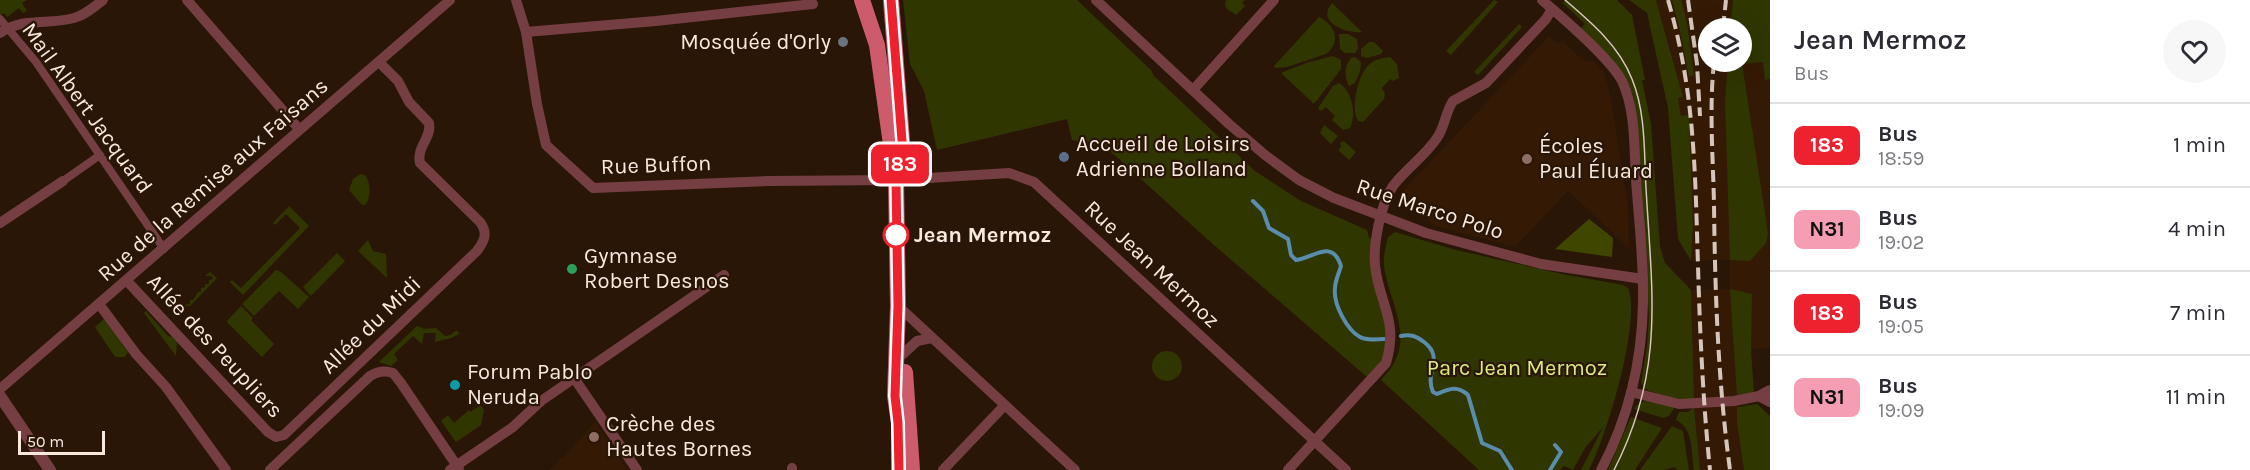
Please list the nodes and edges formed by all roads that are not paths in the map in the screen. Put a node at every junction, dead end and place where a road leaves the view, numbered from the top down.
1 (103, 0) edge
2 (188, 0) edge
3 (450, 0) edge
4 (516, 0) edge
5 (862, 0) edge
6 (891, 0) edge
7 (1096, 0) edge
8 (1274, 0) edge
9 (1542, 0) edge
10 (813, 4) dead end
11 (1552, 9) junction
12 (2, 27) edge
13 (526, 32) junction
14 (379, 62) junction
15 (1192, 90) junction
16 (299, 129) junction
17 (100, 155) junction
18 (896, 180) junction
19 (63, 181) joint
20 (1380, 217) junction
21 (0, 223) edge
22 (164, 249) junction
23 (724, 275) dead end
24 (1643, 279) junction
25 (127, 281) junction
26 (99, 304) junction
27 (898, 306) junction
28 (932, 338) junction
29 (903, 354) junction
30 (574, 378) junction
31 (0, 389) edge
32 (1770, 390) edge
33 (1631, 392) junction
34 (0, 396) edge
35 (1759, 396) junction
36 (1770, 402) edge
37 (1004, 406) junction
38 (276, 437) joint
39 (1315, 442) junction
40 (455, 469) edge
41 (50, 470) edge
42 (226, 470) edge
43 (270, 470) edge
44 (637, 470) edge
45 (898, 470) edge
46 (912, 470) edge
47 (944, 470) edge
48 (1075, 470) edge
49 (1288, 470) edge
50 (1346, 470) edge
51 (1601, 470) edge

1 - 12 street
2 - 16 street
3 - 14 street, Rue de la Remise aux Faisans
4 - 13 street, Rue Buffon
5 - 18 main road
6 - 18 main road
7 - 15 street, Rue Marco Polo
8 - 15 street
9 - 11 street
10 - 13 street
11 - 20 street
11 - 24 street
12 - 17 street, Mail Albert Jacquard
13 - 18 street, Rue Buffon
14 - 16 street, Rue de la Remise aux Faisans
14 - 38 street, Allée du Midi
15 - 20 street, Rue Marco Polo
16 - 22 street, Rue de la Remise aux Faisans
17 - 19 street
17 - 22 street, Mail Albert Jacquard
18 - 27 main road
18 - 39 street, Rue Jean Mermoz
19 - 21 street
20 - 24 street, Rue Marco Polo
20 - 39 street
22 - 25 street, Rue de la Remise aux Faisans
23 - 30 street
24 - 33 street
25 - 26 street, Rue de la Remise aux Faisans
25 - 38 street, Allée des Peupliers
26 - 31 street, Rue de la Remise aux Faisans
26 - 42 street
27 - 28 street
27 - 29 main road
27 - 45 main road
28 - 29 street
28 - 37 street
29 - 46 main road
30 - 40 street
30 - 44 street
32 - 35 street
33 - 35 street
33 - 51 street
34 - 41 street
35 - 36 street
37 - 47 street
37 - 48 street
39 - 49 street
39 - 50 street, Rue Jean Mermoz
40 - 43 street

